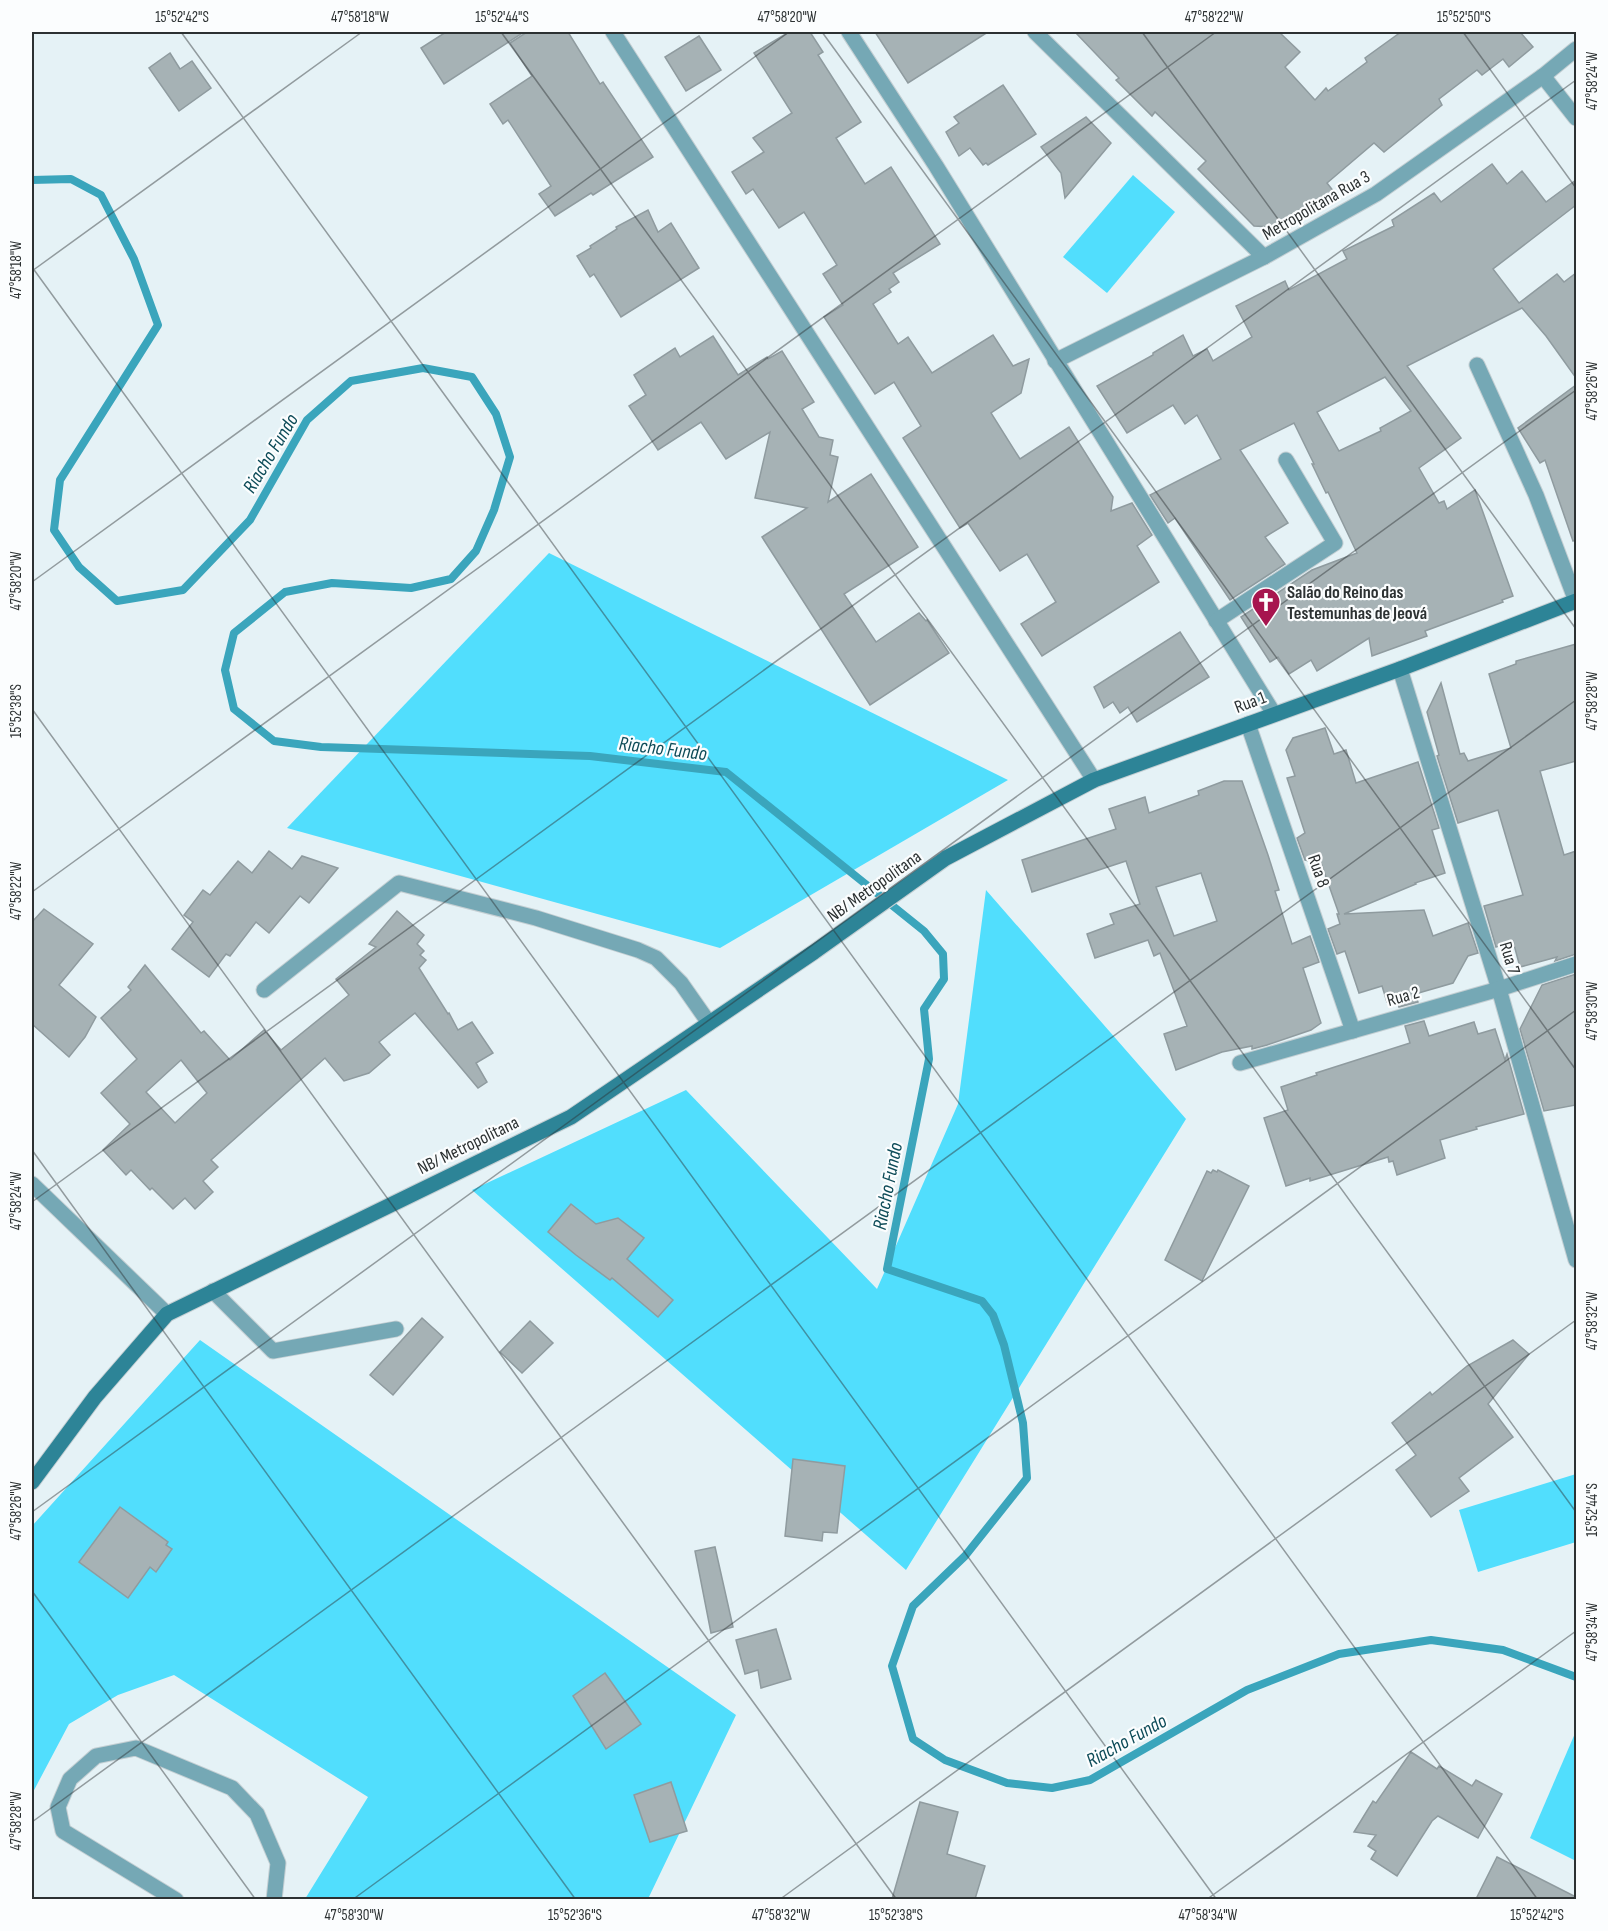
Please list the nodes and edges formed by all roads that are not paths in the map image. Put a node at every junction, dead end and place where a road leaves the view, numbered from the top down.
1 (613, 32) edge
2 (849, 32) edge
3 (1035, 32) edge
4 (1576, 49) edge
5 (1543, 76) junction
6 (1576, 117) edge
7 (1264, 257) junction
8 (1055, 362) junction
9 (1477, 365) dead end
10 (1286, 460) dead end
11 (1576, 602) edge
12 (1216, 621) junction
13 (1400, 669) junction
14 (1274, 714) junction
15 (1248, 724) junction
16 (1094, 780) junction
17 (946, 858) joint
18 (1576, 964) edge
19 (1499, 988) junction
20 (264, 990) dead end
21 (709, 1023) junction
22 (1353, 1031) junction
23 (1240, 1063) dead end
24 (32, 1184) edge
25 (1576, 1260) edge
26 (213, 1291) junction
27 (168, 1314) junction
28 (396, 1329) dead end
29 (32, 1482) edge
30 (176, 1899) edge
31 (274, 1899) edge

1 - 16 street
2 - 8 street
3 - 7 street
4 - 5 street, Metropolitana Rua 3
5 - 6 street
5 - 7 street, Metropolitana Rua 3
7 - 8 street, Metropolitana Rua 3
8 - 12 street
9 - 11 street
10 - 12 street
11 - 13 street, Rua 1
12 - 14 street
13 - 14 street, Rua 1
13 - 19 street, Rua 7
14 - 15 street, Rua 1
15 - 16 street, Rua 1
15 - 22 street, Rua 8
16 - 17 street, Rua 1
17 - 21 street, NB/ Metropolitana
18 - 19 street, Rua 2
19 - 22 street, Rua 2
19 - 25 street, Rua 7
20 - 21 street
21 - 26 street, NB/ Metropolitana
22 - 23 street, Rua 2
24 - 27 street
26 - 27 street, NB/ Metropolitana
26 - 28 street
27 - 29 street, NB/ Metropolitana
30 - 31 street

